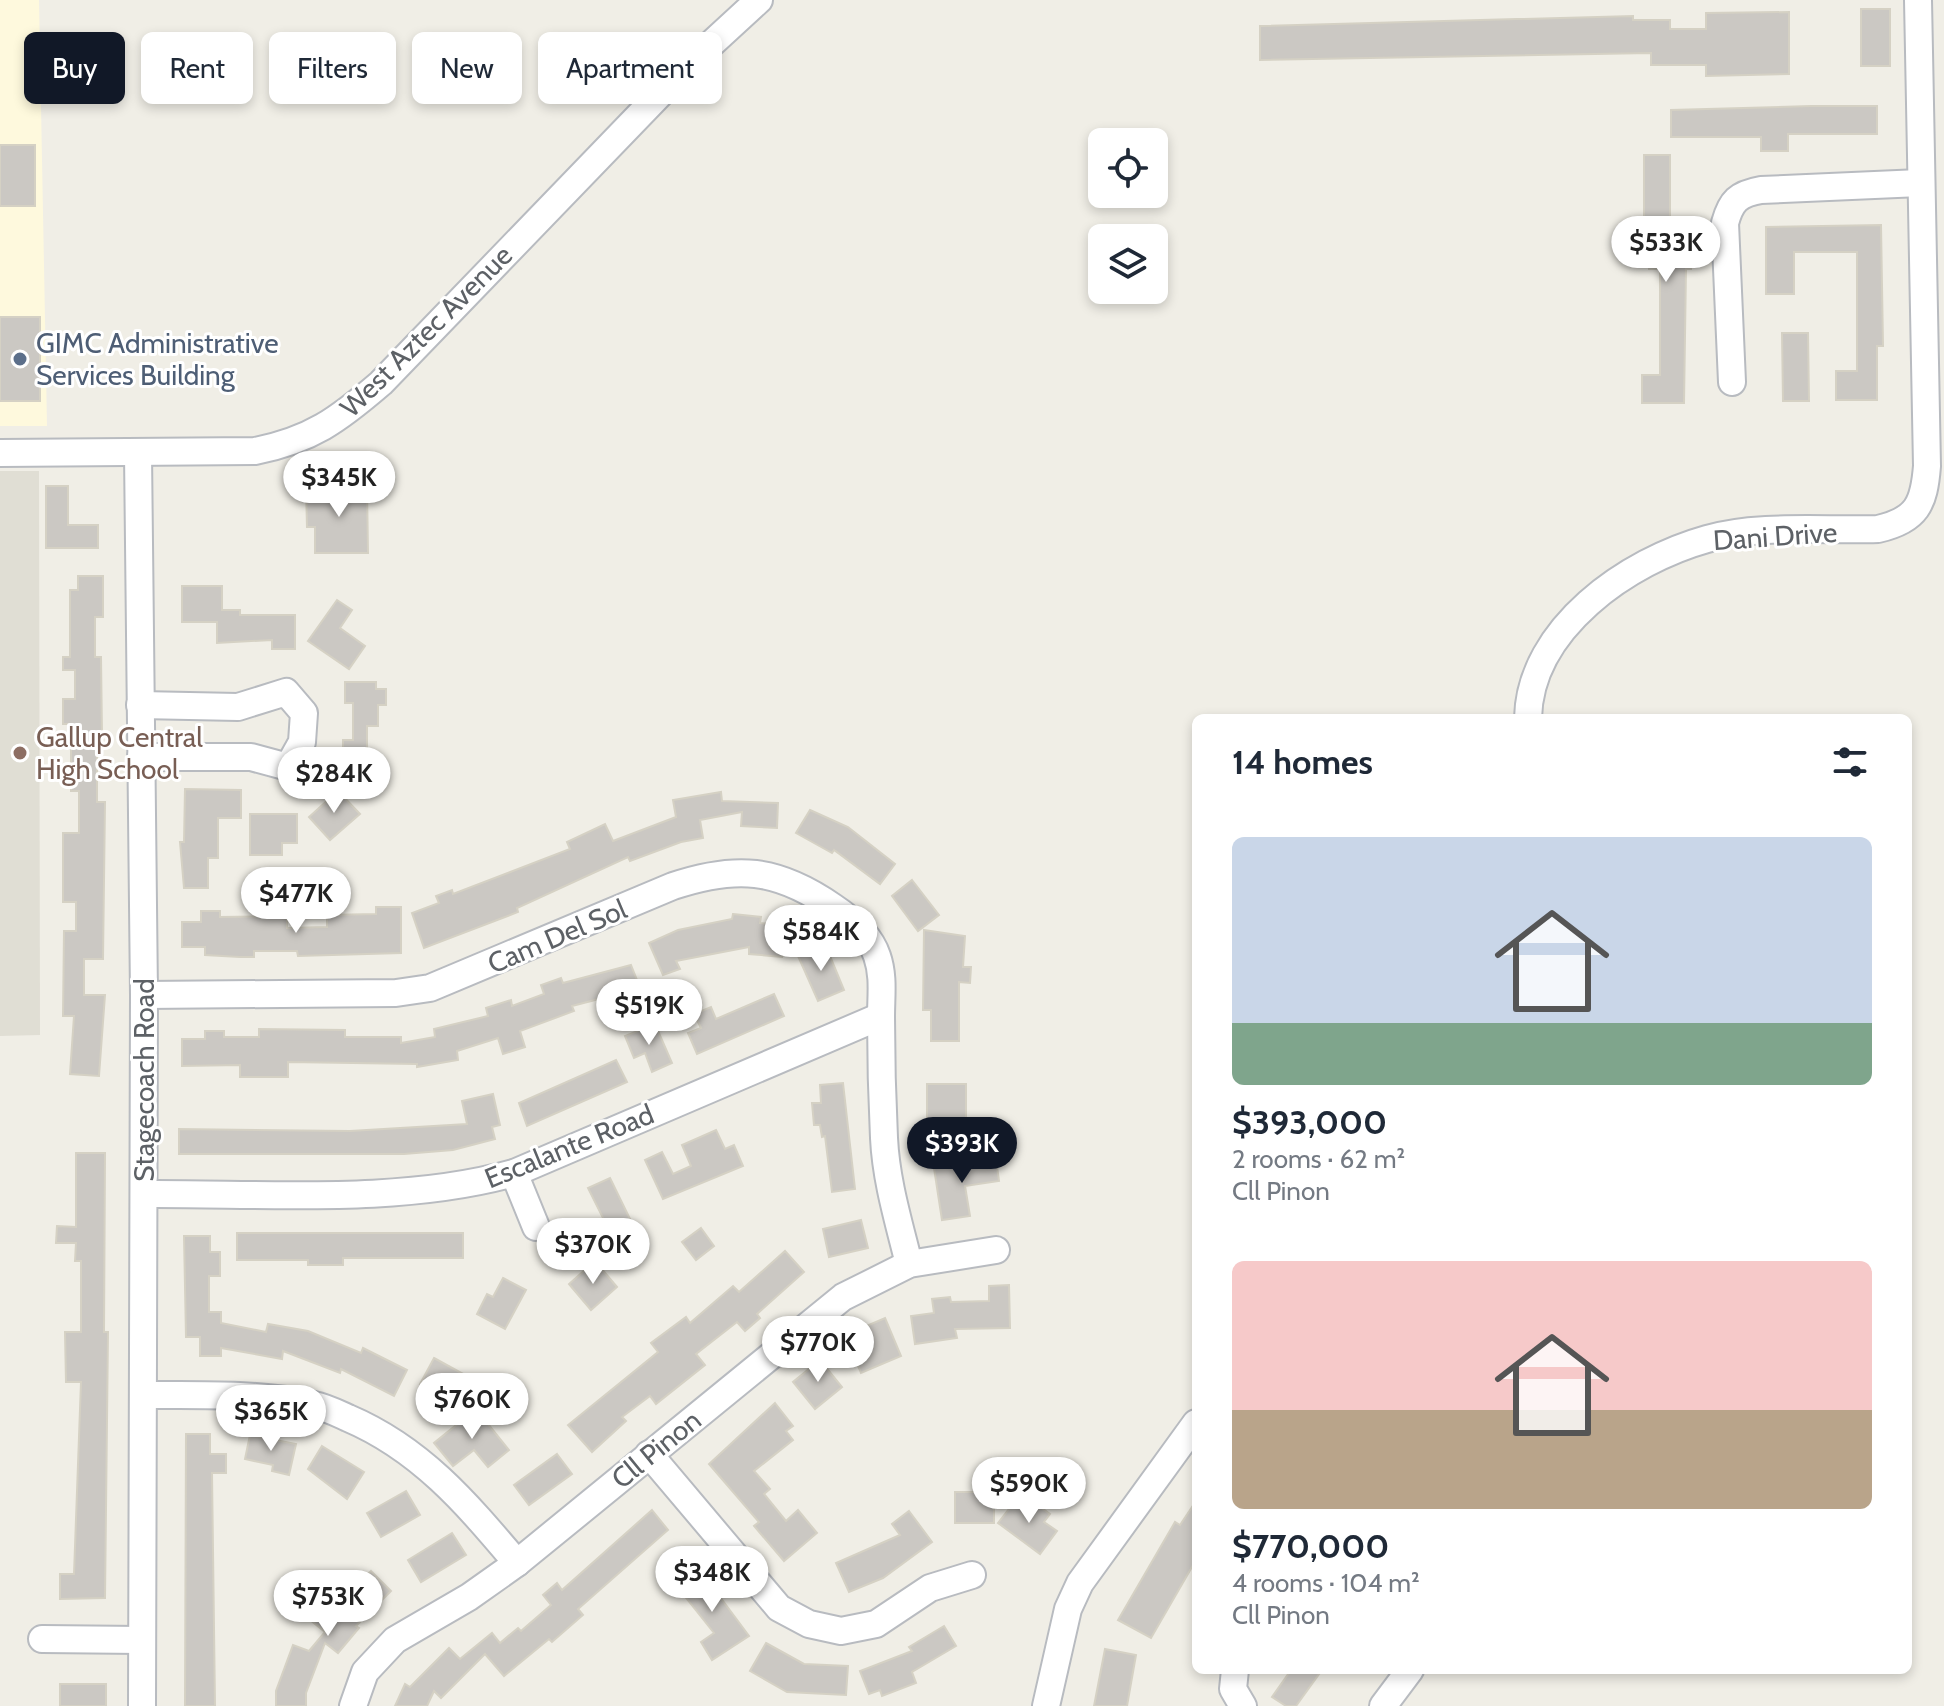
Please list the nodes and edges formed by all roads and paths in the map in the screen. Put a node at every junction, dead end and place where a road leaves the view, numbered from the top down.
1 (759, 0) edge
2 (1918, 0) edge
3 (1920, 183) junction
4 (1732, 382) dead end
5 (0, 453) edge
6 (138, 453) junction
7 (140, 705) junction
8 (1529, 714) edge
9 (141, 757) junction
10 (144, 995) junction
11 (881, 1016) junction
12 (514, 1173) junction
13 (144, 1194) junction
14 (536, 1227) dead end
15 (996, 1250) dead end
16 (909, 1264) junction
17 (143, 1395) junction
18 (1192, 1429) edge
19 (649, 1454) junction
20 (517, 1563) junction
21 (972, 1575) dead end
22 (42, 1639) dead end
23 (141, 1640) junction
24 (1235, 1674) edge
25 (1407, 1674) edge
26 (142, 1706) edge
27 (353, 1706) edge
28 (1046, 1706) edge
29 (1243, 1706) edge
30 (1383, 1706) edge

1 - 6 street, West Aztec Avenue
2 - 3 street, Dani Drive
3 - 4 street
3 - 8 street, Dani Drive
5 - 6 street, West Aztec Avenue
6 - 7 street, Stagecoach Road
7 - 9 street, Stagecoach Road
7 - 9 street
9 - 10 street, Stagecoach Road
10 - 11 street, Cam Del Sol
10 - 13 street, Stagecoach Road
11 - 12 street, Escalante Road
11 - 16 street, Cam Del Sol
12 - 13 street, Escalante Road
12 - 14 street
13 - 17 street, Stagecoach Road
15 - 16 street, Cll Pinon
16 - 19 street, Cll Pinon
17 - 20 street
17 - 23 street, Stagecoach Road
18 - 28 street
19 - 20 street, Cll Pinon
19 - 21 street
20 - 27 street, Cll Pinon
22 - 23 street
23 - 26 street, Stagecoach Road
24 - 29 street
25 - 30 street

